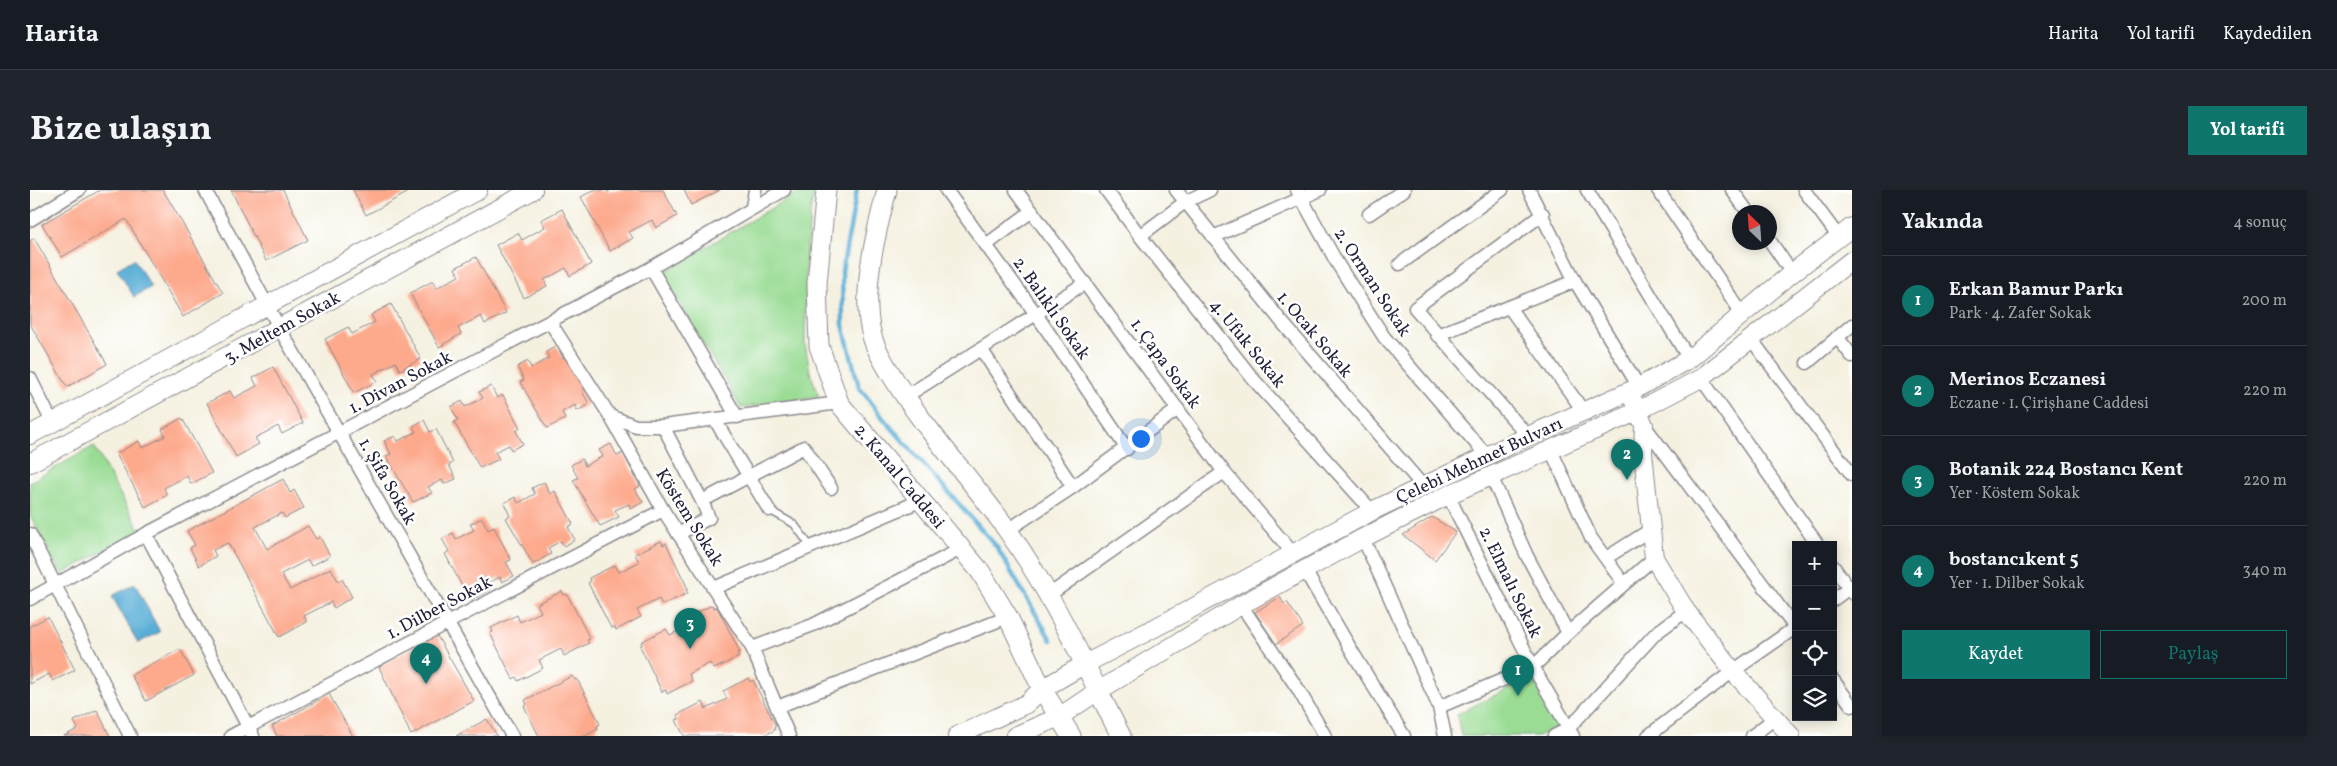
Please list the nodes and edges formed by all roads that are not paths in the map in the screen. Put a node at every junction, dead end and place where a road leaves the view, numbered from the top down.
1 (79, 190) edge
2 (205, 190) edge
3 (478, 190) edge
4 (533, 190) edge
5 (755, 190) edge
6 (784, 190) edge
7 (826, 190) edge
8 (887, 190) edge
9 (946, 190) edge
10 (1016, 190) edge
11 (1106, 190) edge
12 (1176, 190) edge
13 (1210, 190) edge
14 (1320, 190) edge
15 (1404, 190) edge
16 (1502, 190) edge
17 (1529, 190) edge
18 (1587, 190) edge
19 (1658, 190) edge
20 (1732, 190) edge
21 (1804, 190) edge
22 (1300, 194) edge
23 (1184, 202) junction
24 (1743, 205) edge
25 (752, 207) junction
26 (1032, 211) junction
27 (1369, 214) dead end
28 (1543, 214) junction
29 (30, 220) edge
30 (1845, 231) edge
31 (1140, 236) junction
32 (1213, 237) junction
33 (986, 245) junction
34 (1776, 250) edge
35 (1852, 260) edge
36 (1400, 264) dead end
37 (651, 268) junction
38 (1792, 273) junction
39 (1575, 281) junction
40 (1085, 283) junction
41 (267, 304) junction
42 (1509, 307) junction
43 (1036, 314) junction
44 (1742, 315) junction
45 (550, 322) junction
46 (1852, 324) edge
47 (280, 329) junction
48 (1437, 334) junction
49 (1837, 337) junction
50 (1752, 340) junction
51 (981, 349) junction
52 (1852, 356) edge
53 (1689, 359) junction
54 (1807, 363) dead end
55 (30, 378) edge
56 (1701, 378) junction
57 (1634, 389) junction
58 (905, 397) junction
59 (839, 403) junction
60 (1178, 409) junction
61 (1584, 412) junction
62 (610, 416) junction
63 (737, 417) junction
64 (1641, 418) junction
65 (715, 420) junction
66 (52, 422) junction
67 (663, 426) junction
68 (340, 433) junction
69 (30, 435) edge
70 (1528, 436) junction
71 (1127, 449) junction
72 (1551, 450) junction
73 (1487, 456) junction
74 (30, 463) edge
75 (1224, 472) junction
76 (1852, 475) edge
77 (748, 476) junction
78 (1491, 476) junction
79 (1422, 485) junction
80 (1074, 487) junction
81 (831, 488) dead end
82 (1448, 496) junction
83 (922, 500) junction
84 (702, 501) junction
85 (663, 510) junction
86 (769, 510) joint
87 (1372, 511) junction
88 (1008, 530) junction
89 (1650, 530) junction
90 (30, 534) edge
91 (146, 534) junction
92 (678, 534) junction
93 (1363, 538) junction
94 (1815, 541) edge
95 (811, 547) junction
96 (961, 549) junction
97 (1292, 552) junction
98 (1606, 558) junction
99 (1654, 558) junction
100 (1304, 569) junction
101 (1837, 571) edge
102 (1624, 584) junction
103 (56, 585) junction
104 (714, 588) junction
105 (1851, 589) edge
106 (1049, 595) junction
107 (1837, 598) edge
108 (30, 600) edge
109 (1241, 605) junction
110 (1686, 611) junction
111 (1008, 617) junction
112 (448, 621) junction
113 (1792, 624) edge
114 (1792, 630) edge
115 (1568, 633) junction
116 (752, 648) junction
117 (1085, 664) junction
118 (1534, 667) junction
119 (1733, 671) junction
120 (1837, 685) edge
121 (1042, 689) junction
122 (1098, 691) junction
123 (1852, 706) edge
124 (777, 707) junction
125 (1439, 707) junction
126 (1059, 718) junction
127 (1775, 718) junction
128 (251, 731) edge
129 (1570, 733) edge
130 (130, 736) edge
131 (231, 736) edge
132 (512, 736) edge
133 (789, 736) edge
134 (957, 736) edge
135 (1016, 736) edge
136 (1070, 736) edge
137 (1121, 736) edge
138 (1325, 736) edge
139 (1404, 736) edge
140 (1445, 736) edge
141 (1554, 736) edge
142 (1648, 736) edge
143 (1752, 736) edge
144 (1791, 736) edge

1 - 29 street
2 - 41 street, 1. Şifa Sokak
3 - 41 main road, 3. Meltem Sokak
4 - 47 main road, 3. Meltem Sokak
5 - 25 street
6 - 25 street, 1. Divan Sokak
7 - 59 main road, 2. Kanal Caddesi
8 - 58 main road
9 - 33 street, 2. Balıklı Sokak
10 - 26 street, 1. Çapa Sokak
11 - 31 street, 4. Ufuk Sokak
12 - 23 street, 1. Ocak Sokak
13 - 23 street
14 - 22 street
15 - 27 street
16 - 36 street
17 - 28 street
18 - 53 street
19 - 44 street
20 - 24 street
21 - 30 street
22 - 32 street
22 - 73 street, 2. Orman Sokak
23 - 31 street
23 - 32 street, 1. Ocak Sokak
25 - 37 street, 1. Divan Sokak
26 - 33 street
26 - 40 street, 1. Çapa Sokak
28 - 39 street
28 - 48 street
30 - 38 main road, Çelebi Mehmet Bulvarı
31 - 87 street, 4. Ufuk Sokak
32 - 79 street, 1. Ocak Sokak
33 - 43 street, 2. Balıklı Sokak
34 - 38 street
35 - 50 main road, Çelebi Mehmet Bulvarı
37 - 45 street, 1. Divan Sokak
37 - 63 street
38 - 44 main road, Çelebi Mehmet Bulvarı
39 - 42 street
39 - 57 street
40 - 43 street
40 - 60 street, 1. Çapa Sokak
41 - 47 street, 1. Şifa Sokak
41 - 66 main road, 3. Meltem Sokak
42 - 48 street
42 - 61 street
43 - 51 street
43 - 71 street, 2. Balıklı Sokak
44 - 53 main road, Çelebi Mehmet Bulvarı
45 - 62 street, Köstem Sokak
45 - 68 street, 1. Divan Sokak
46 - 49 street
47 - 68 street, 1. Şifa Sokak
47 - 74 main road, 3. Meltem Sokak
48 - 70 street
49 - 52 street
49 - 54 street
50 - 56 main road, Çelebi Mehmet Bulvarı
50 - 76 street
51 - 58 street
51 - 80 street
53 - 57 main road, Çelebi Mehmet Bulvarı
55 - 66 street
56 - 64 main road, Çelebi Mehmet Bulvarı
56 - 94 street
57 - 61 main road, Çelebi Mehmet Bulvarı
57 - 64 main road
58 - 88 main road
59 - 63 street
59 - 83 main road, 2. Kanal Caddesi
60 - 71 street
60 - 75 street, 1. Çapa Sokak
61 - 70 main road, Çelebi Mehmet Bulvarı
62 - 67 street
62 - 85 street, Köstem Sokak
63 - 65 street
64 - 72 main road, Çelebi Mehmet Bulvarı
64 - 89 main road
64 - 113 street
65 - 67 street
65 - 77 street
66 - 69 main road, 3. Meltem Sokak
67 - 84 street
68 - 91 street, 1. Divan Sokak
68 - 112 street, 1. Şifa Sokak
70 - 73 main road, Çelebi Mehmet Bulvarı
71 - 80 street
72 - 78 main road, Çelebi Mehmet Bulvarı
72 - 98 street
73 - 79 main road, Çelebi Mehmet Bulvarı
75 - 97 street, 1. Çapa Sokak
75 - 106 street
77 - 81 street
77 - 84 street
77 - 86 street
78 - 82 main road, Çelebi Mehmet Bulvarı
78 - 115 street
79 - 87 main road, Çelebi Mehmet Bulvarı
80 - 88 street
82 - 93 main road, Çelebi Mehmet Bulvarı
82 - 118 street, 2. Elmalı Sokak
83 - 95 street
83 - 96 main road, 2. Kanal Caddesi
84 - 92 street
85 - 92 street, Köstem Sokak
85 - 112 street, 1. Dilber Sokak
86 - 95 lane
87 - 97 main road, Çelebi Mehmet Bulvarı
88 - 106 main road
89 - 98 street
89 - 99 main road
90 - 103 street
91 - 103 street, 1. Divan Sokak
91 - 128 street
92 - 104 street, Köstem Sokak
93 - 100 main road, Çelebi Mehmet Bulvarı
93 - 125 street
95 - 104 street
96 - 111 main road, 2. Kanal Caddesi
96 - 116 street
97 - 117 main road, Çelebi Mehmet Bulvarı
98 - 102 street
99 - 102 street
99 - 110 main road
100 - 109 main road, Çelebi Mehmet Bulvarı
100 - 139 street
101 - 105 street
102 - 115 street
103 - 108 street, 1. Divan Sokak
103 - 130 street
104 - 116 street, Köstem Sokak
105 - 107 street
106 - 117 main road
109 - 122 main road, Çelebi Mehmet Bulvarı
109 - 138 street
110 - 119 main road
110 - 129 street
111 - 121 main road, 2. Kanal Caddesi
111 - 124 street
112 - 128 street, 1. Dilber Sokak
112 - 132 street, 1. Şifa Sokak
114 - 119 street
115 - 118 street
116 - 124 street, Köstem Sokak
117 - 121 main road, Çelebi Mehmet Bulvarı
117 - 122 main road
118 - 125 street
118 - 129 street, 2. Elmalı Sokak
119 - 127 main road
119 - 142 street
120 - 123 street
121 - 126 main road, 2. Kanal Caddesi
121 - 134 main road, Çelebi Mehmet Bulvarı
122 - 126 main road, Çelebi Mehmet Bulvarı
122 - 137 main road
124 - 133 street, Köstem Sokak
125 - 140 street
126 - 135 main road, Çelebi Mehmet Bulvarı
126 - 136 main road, 2. Kanal Caddesi
127 - 143 street
127 - 144 main road
128 - 131 street, 1. Dilber Sokak
129 - 141 street

